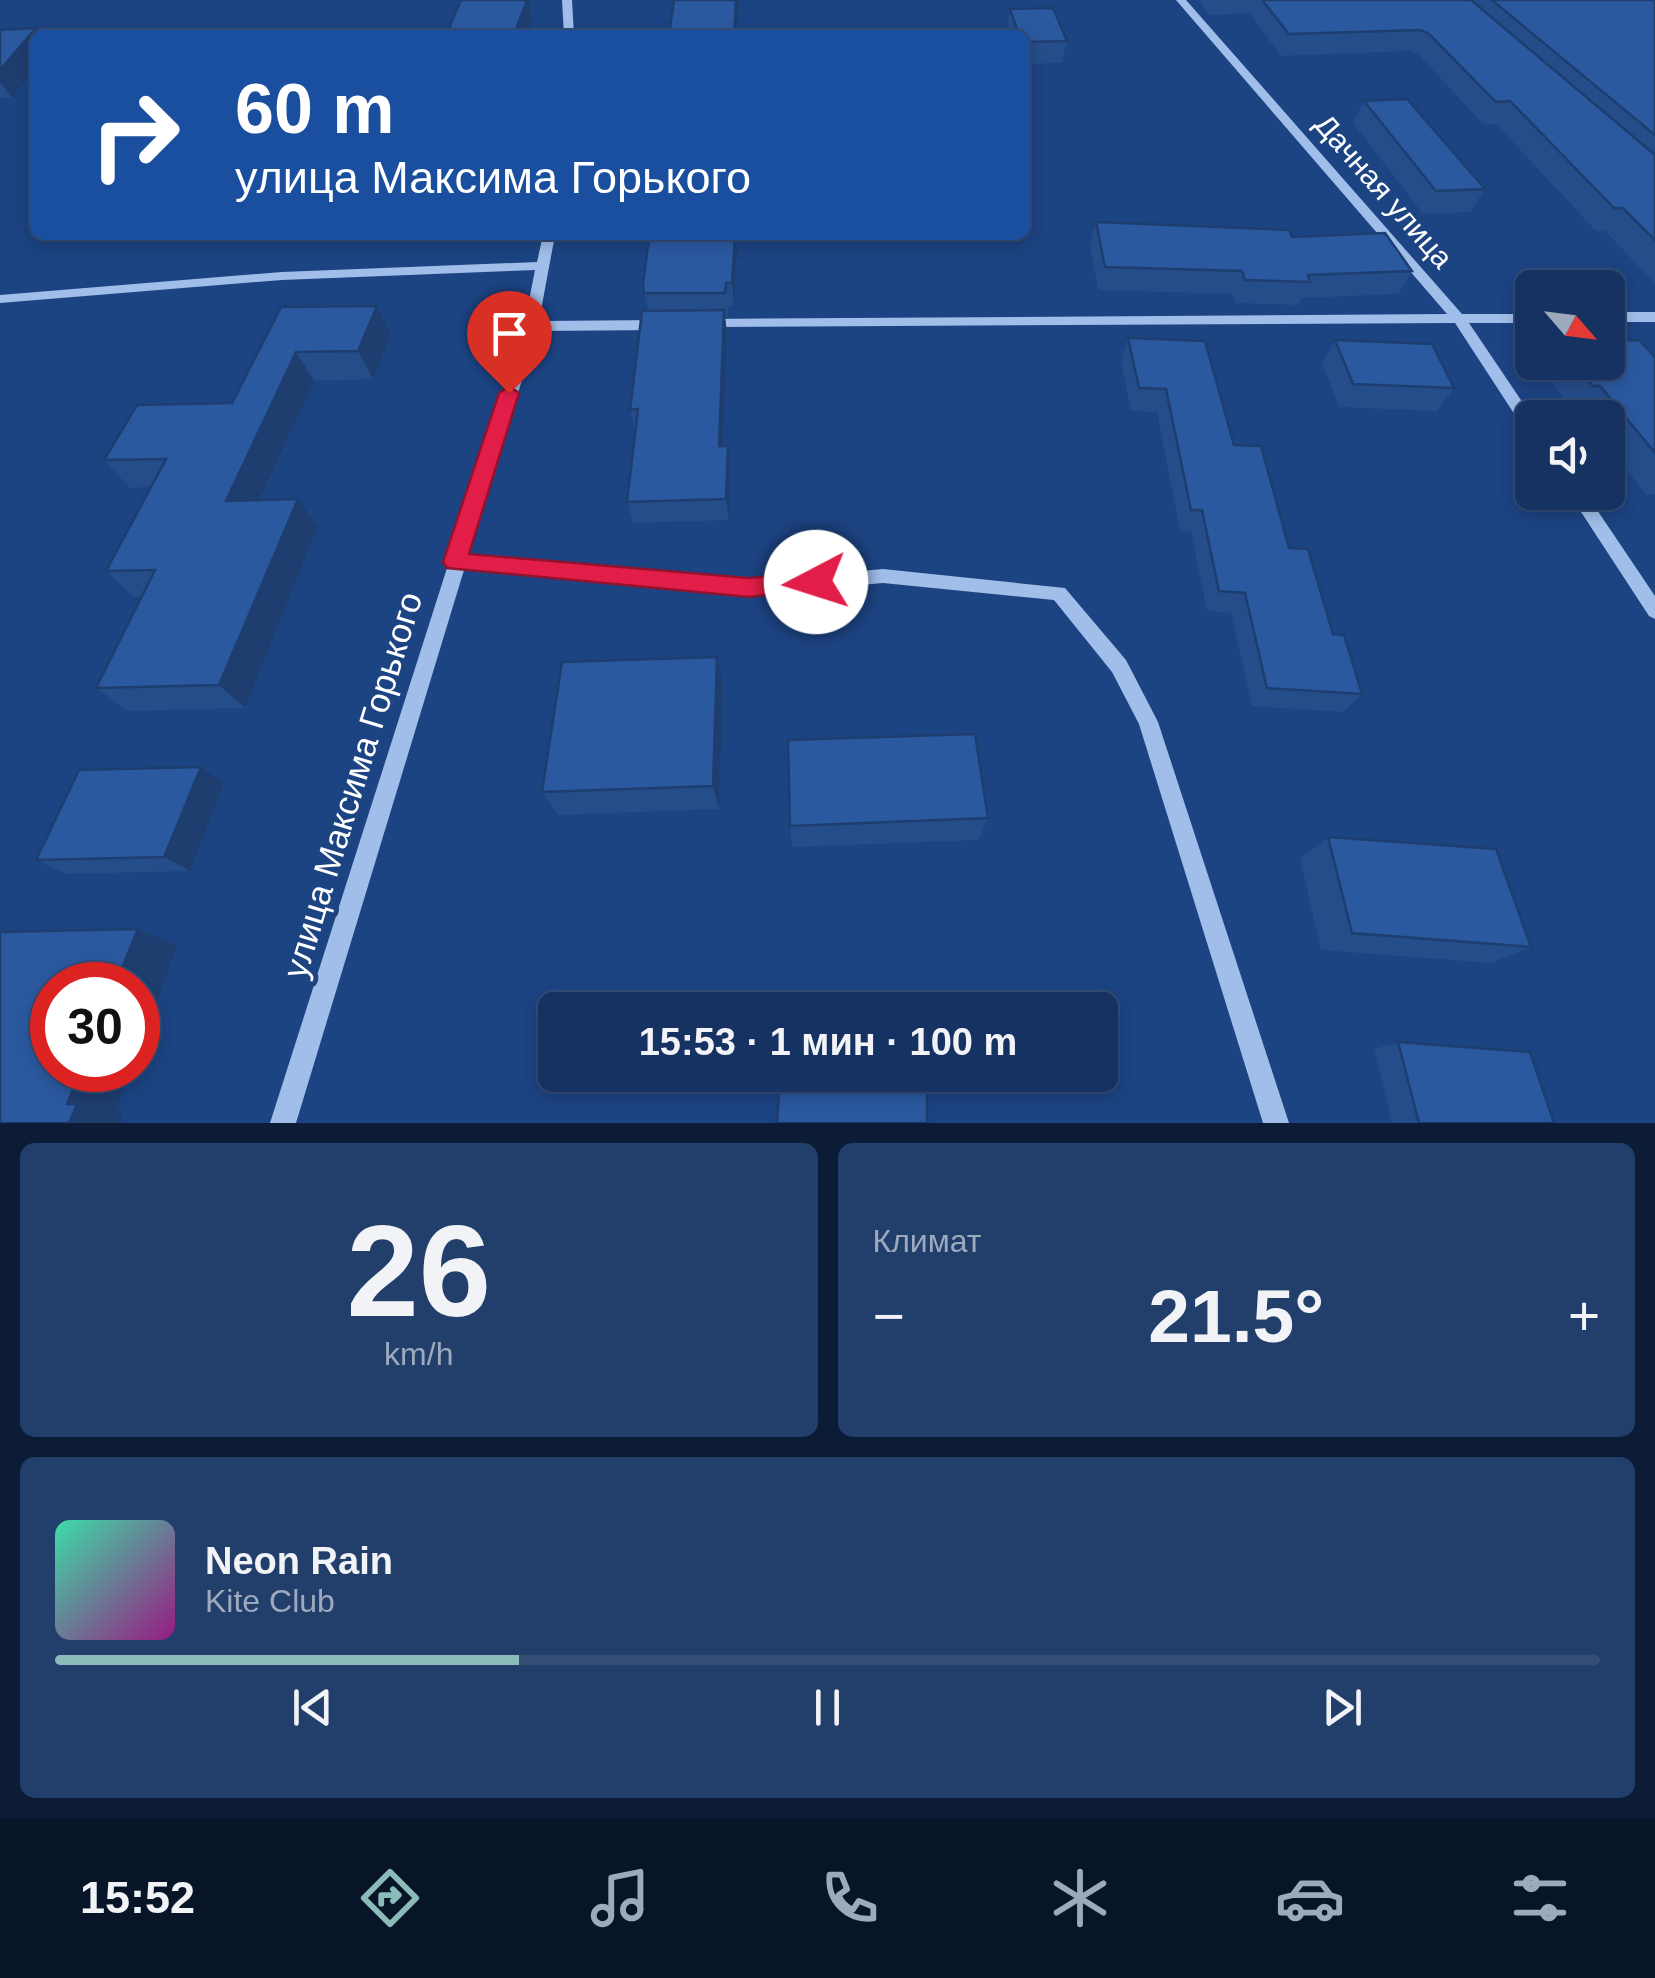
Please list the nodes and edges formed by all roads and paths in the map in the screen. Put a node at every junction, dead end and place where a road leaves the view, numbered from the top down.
1 (567, 0) edge
2 (1181, 0) edge
3 (568, 30) edge
4 (548, 240) edge
5 (543, 266) junction
6 (0, 299) edge
7 (1655, 317) edge
8 (1459, 318) junction
9 (1515, 318) edge
10 (1625, 318) edge
11 (669, 324) edge
12 (689, 324) edge
13 (531, 326) junction
14 (1515, 402) edge
15 (1588, 510) edge
16 (455, 562) junction
17 (1655, 611) edge
18 (283, 1123) edge
19 (1276, 1123) edge

1 - 3 street
2 - 8 street, Дачная улица
4 - 5 street, улица Максима Горького
5 - 6 street
5 - 13 street, улица Максима Горького
7 - 10 street
8 - 9 street
8 - 12 street
8 - 14 street, Дачная улица
11 - 13 street
13 - 16 street, улица Максима Горького
15 - 17 street
16 - 18 street, улица Максима Горького
16 - 19 street

